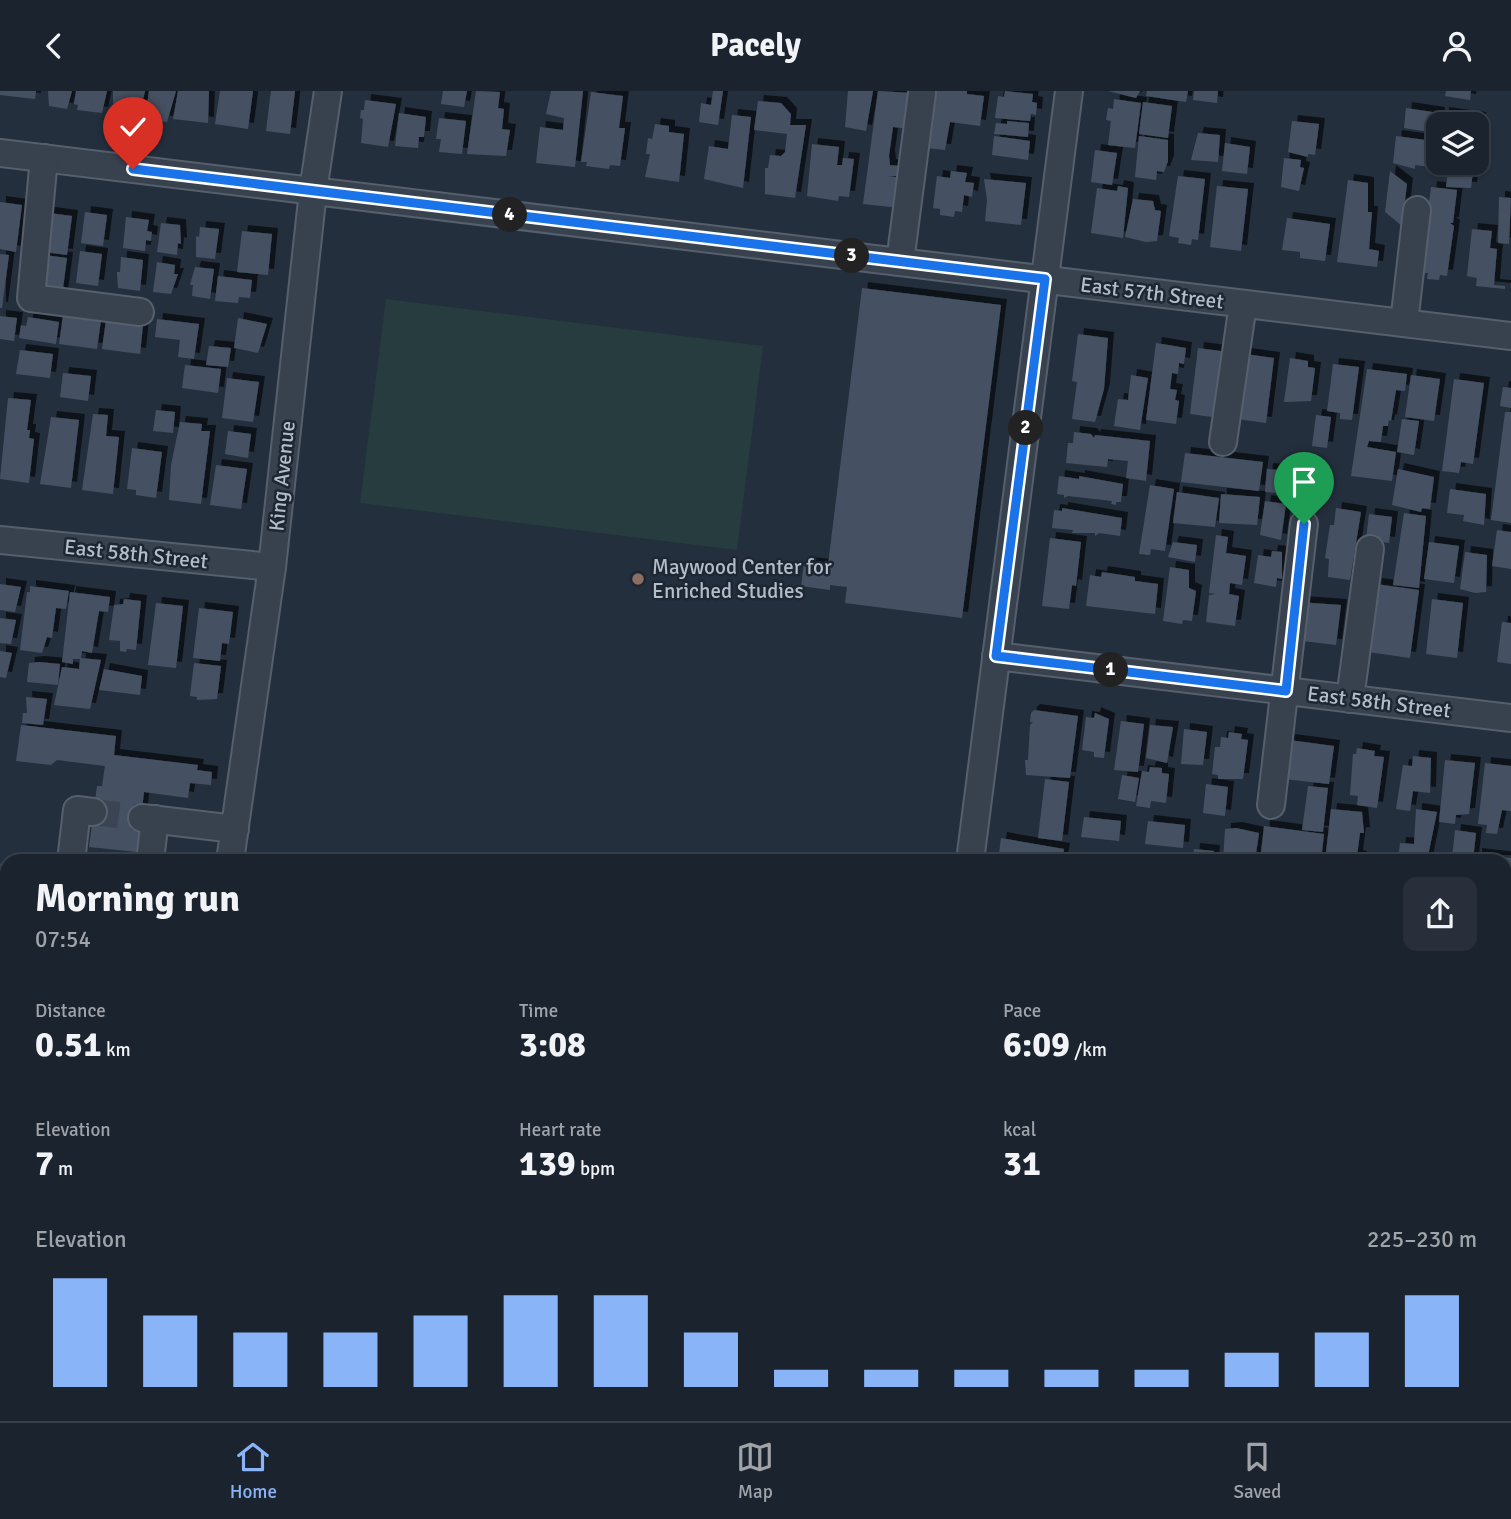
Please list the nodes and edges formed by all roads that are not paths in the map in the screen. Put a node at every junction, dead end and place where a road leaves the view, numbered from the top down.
1 (328, 91) edge
2 (1069, 91) edge
3 (922, 93) dead end
4 (0, 153) edge
5 (44, 158) junction
6 (313, 191) junction
7 (1417, 210) dead end
8 (900, 262) junction
9 (1045, 279) junction
10 (1243, 304) junction
11 (140, 312) dead end
12 (1404, 323) junction
13 (1511, 336) edge
14 (1223, 442) dead end
15 (1304, 524) dead end
16 (0, 540) edge
17 (1370, 549) dead end
18 (272, 567) junction
19 (996, 656) junction
20 (1286, 691) junction
21 (1350, 699) junction
22 (1511, 718) edge
23 (1271, 806) dead end
24 (93, 811) dead end
25 (235, 829) junction
26 (72, 854) edge
27 (150, 854) edge
28 (231, 854) edge
29 (971, 854) edge

1 - 6 street, King Avenue
2 - 9 street
3 - 8 street
4 - 5 street, East 57th Street
5 - 6 street, East 57th Street
5 - 11 street
6 - 8 street, East 57th Street
6 - 18 street, King Avenue
7 - 12 street
8 - 9 street, East 57th Street
9 - 10 street, East 57th Street
9 - 19 street
10 - 12 street, East 57th Street
10 - 14 street
12 - 13 street, East 57th Street
15 - 20 street
16 - 18 street, East 58th Street
17 - 21 street
18 - 25 street, King Avenue
19 - 20 street, East 58th Street
19 - 29 street
20 - 21 street, East 58th Street
20 - 23 street
21 - 22 street, East 58th Street
24 - 26 street
25 - 27 street
25 - 28 street, King Avenue

